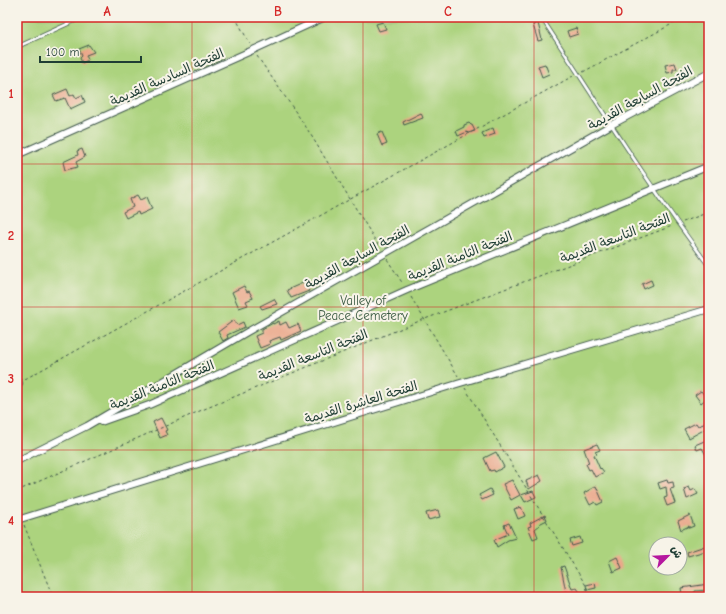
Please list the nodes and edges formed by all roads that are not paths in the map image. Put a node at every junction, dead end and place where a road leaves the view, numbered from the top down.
1 (82, 17) edge
2 (325, 17) edge
3 (540, 17) edge
4 (17, 47) edge
5 (709, 73) edge
6 (611, 125) junction
7 (17, 155) edge
8 (709, 166) edge
9 (654, 188) junction
10 (709, 266) edge
11 (709, 309) edge
12 (87, 426) junction
13 (17, 461) edge
14 (19, 519) edge

1 - 4 lane
2 - 7 street, الفتحة السادسة القديمة
3 - 6 lane
5 - 6 street, الفتحة السابعة القديمة
6 - 9 lane
6 - 12 street, الفتحة السابعة القديمة
8 - 9 street, الفتحة الثامنة القديمة
9 - 10 lane
9 - 12 street, الفتحة الثامنة القديمة
11 - 14 street, الفتحة العاشرة القديمة
12 - 13 street, الفتحة السابعة القديمة

